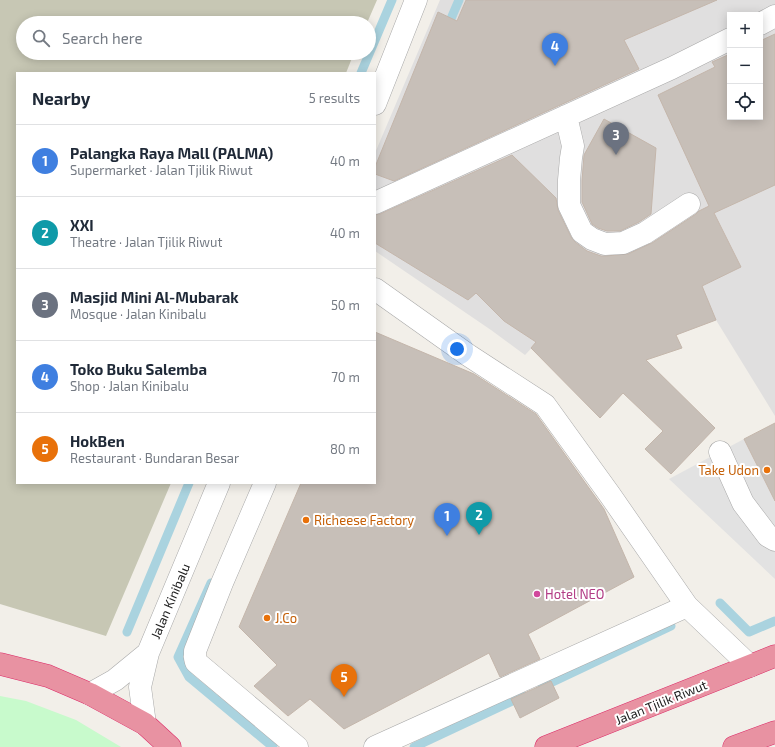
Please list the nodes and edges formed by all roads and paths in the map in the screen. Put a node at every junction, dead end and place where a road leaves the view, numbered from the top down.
1 (416, 0) edge
2 (775, 16) edge
3 (763, 22) edge
4 (727, 40) edge
5 (376, 101) edge
6 (566, 116) junction
7 (376, 203) edge
8 (689, 204) dead end
9 (376, 290) edge
10 (720, 452) dead end
11 (219, 484) edge
12 (265, 484) edge
13 (775, 540) edge
14 (687, 606) junction
15 (617, 638) junction
16 (148, 653) junction
17 (547, 656) dead end
18 (775, 656) edge
19 (0, 664) edge
20 (750, 666) junction
21 (90, 694) junction
22 (144, 724) junction
23 (775, 732) edge
24 (170, 747) edge
25 (297, 747) edge
26 (375, 747) edge
27 (546, 747) edge
28 (734, 747) edge

1 - 5 street
2 - 3 street
4 - 6 street
6 - 7 street
6 - 8 street
9 - 14 street
10 - 13 street
11 - 16 street, Jalan Kinibalu
12 - 25 street
14 - 15 street
14 - 20 street
15 - 17 street
15 - 26 street
16 - 21 street, Jalan Kinibalu
16 - 22 street
18 - 20 highway, Jalan Tjilik Riwut
19 - 21 highway
20 - 27 highway, Jalan Tjilik Riwut
21 - 22 highway
22 - 24 highway
23 - 28 highway

